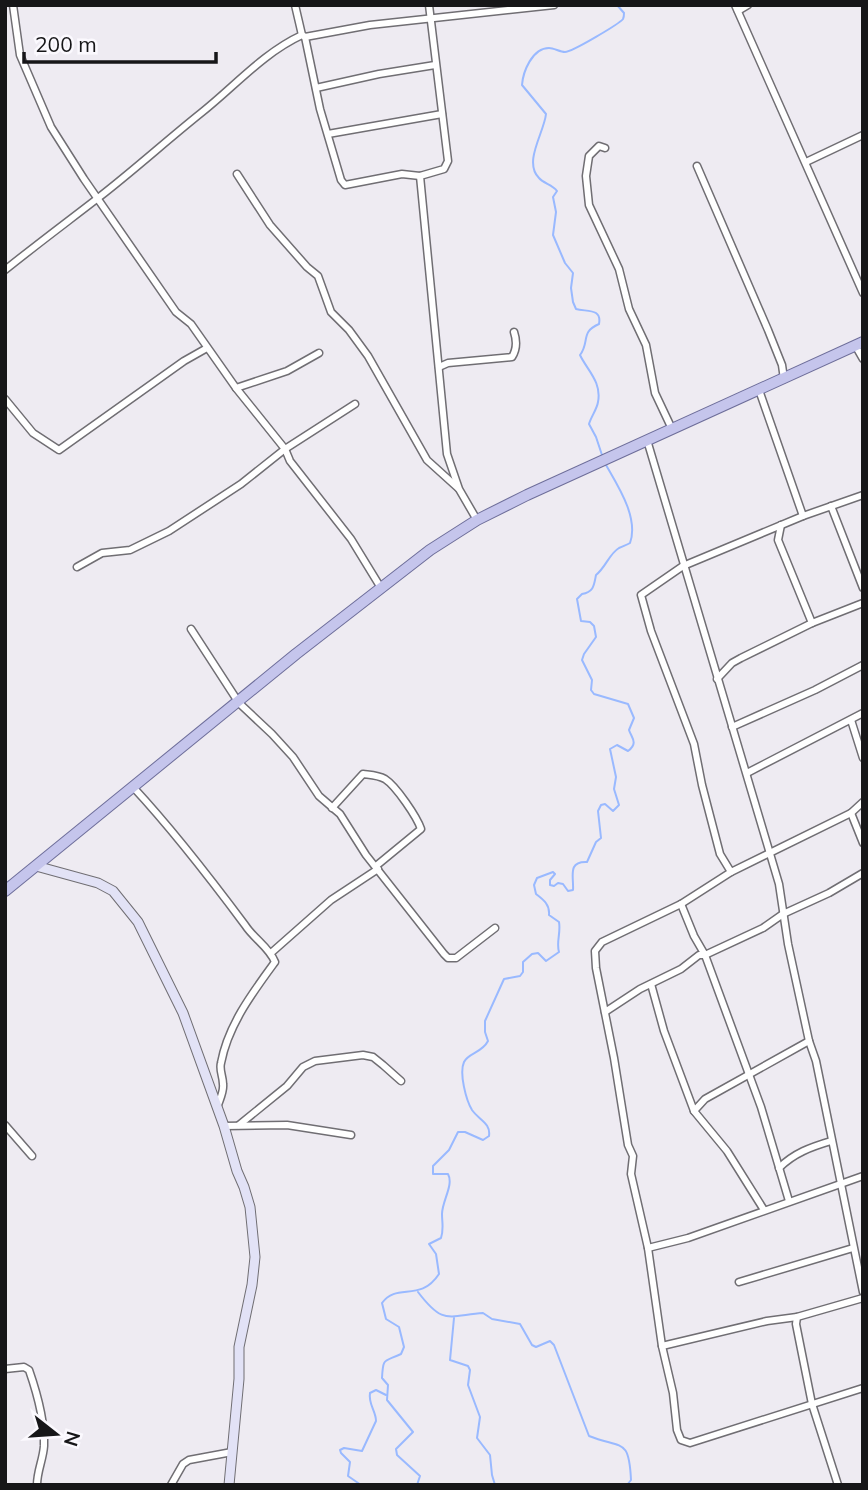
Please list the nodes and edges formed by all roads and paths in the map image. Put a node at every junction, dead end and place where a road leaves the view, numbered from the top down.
1 (13, 5) edge
2 (295, 5) edge
3 (429, 5) edge
4 (554, 5) edge
5 (748, 5) edge
6 (736, 8) edge
7 (430, 18) junction
8 (303, 36) junction
9 (435, 65) junction
10 (316, 88) junction
11 (442, 114) junction
12 (328, 134) junction
13 (863, 135) edge
14 (604, 148) dead end
15 (806, 162) junction
16 (697, 166) dead end
17 (237, 174) dead end
18 (420, 176) junction
19 (97, 198) junction
20 (5, 270) edge
21 (863, 293) edge
22 (514, 332) dead end
23 (859, 344) edge
24 (207, 348) junction
25 (319, 353) dead end
26 (863, 359) edge
27 (439, 367) junction
28 (784, 379) junction
29 (236, 388) junction
30 (759, 390) junction
31 (5, 399) edge
32 (355, 404) dead end
33 (672, 429) junction
34 (647, 440) junction
35 (285, 449) junction
36 (459, 489) junction
37 (863, 495) edge
38 (831, 506) junction
39 (803, 516) junction
40 (477, 520) junction
41 (781, 525) junction
42 (683, 566) junction
43 (77, 567) dead end
44 (381, 588) junction
45 (863, 588) edge
46 (863, 603) edge
47 (812, 623) junction
48 (191, 629) dead end
49 (863, 665) edge
50 (717, 679) junction
51 (239, 703) junction
52 (863, 713) edge
53 (851, 720) junction
54 (732, 727) junction
55 (863, 758) edge
56 (747, 773) junction
57 (133, 787) junction
58 (863, 802) edge
59 (332, 808) junction
60 (851, 813) junction
61 (863, 843) edge
62 (770, 854) junction
63 (36, 866) junction
64 (377, 867) junction
65 (731, 872) junction
66 (863, 873) edge
67 (5, 891) edge
68 (681, 904) junction
69 (783, 915) junction
70 (495, 928) dead end
71 (271, 953) junction
72 (705, 956) junction
73 (651, 984) junction
74 (605, 1012) junction
75 (810, 1041) junction
76 (748, 1077) junction
77 (401, 1081) dead end
78 (218, 1106) junction
79 (694, 1111) junction
80 (5, 1125) edge
81 (239, 1125) junction
82 (224, 1126) junction
83 (351, 1135) dead end
84 (831, 1141) junction
85 (32, 1156) dead end
86 (779, 1168) junction
87 (863, 1176) edge
88 (839, 1185) junction
89 (789, 1201) junction
90 (764, 1210) junction
91 (648, 1248) junction
92 (853, 1248) junction
93 (739, 1282) dead end
94 (863, 1292) edge
95 (863, 1298) edge
96 (797, 1317) junction
97 (662, 1346) junction
98 (5, 1369) edge
99 (863, 1388) edge
100 (812, 1404) junction
101 (232, 1452) junction
102 (37, 1485) edge
103 (171, 1485) edge
104 (229, 1485) edge
105 (838, 1485) edge

1 - 19 street
2 - 8 street
3 - 7 street
4 - 7 street
5 - 6 street
6 - 15 street
7 - 8 street
7 - 9 street
8 - 10 street
8 - 19 street
9 - 10 street
9 - 11 street
10 - 12 street
11 - 12 street
11 - 18 street
12 - 18 street
13 - 15 street
14 - 33 street
15 - 21 street
16 - 28 street
17 - 36 street
18 - 27 street
19 - 20 street
19 - 24 street
22 - 27 street
23 - 26 street
23 - 28 main road
24 - 29 street
24 - 31 street
25 - 29 street
27 - 36 street
28 - 30 main road
29 - 35 street
30 - 33 main road
30 - 39 street
32 - 35 street
33 - 34 main road
34 - 40 main road
34 - 42 street
35 - 43 street
35 - 44 street
36 - 40 street
37 - 38 street
38 - 39 street
38 - 45 street
39 - 41 street
40 - 44 main road
41 - 42 street
41 - 47 street
42 - 50 street
42 - 65 street
44 - 51 main road
46 - 47 street
47 - 50 street
48 - 51 street
49 - 54 street
50 - 54 street
51 - 57 main road
51 - 59 street
52 - 53 street
53 - 55 street
53 - 56 street
54 - 56 street
56 - 62 street
57 - 63 main road
57 - 71 street
58 - 60 street
59 - 64 street
59 - 64 street
60 - 61 street
60 - 62 street
62 - 65 street
62 - 69 street
63 - 67 main road
63 - 78 street
64 - 70 street
64 - 71 street
65 - 68 street
66 - 69 street
68 - 72 street
68 - 74 street
69 - 72 street
69 - 75 street
71 - 78 street
72 - 73 street
72 - 76 street
73 - 74 street
73 - 79 street
74 - 91 street
75 - 76 street
75 - 84 street
76 - 79 street
76 - 86 street
77 - 81 street
78 - 82 street
79 - 90 street
80 - 85 street
81 - 82 street
81 - 83 street
82 - 101 street
84 - 86 street
84 - 88 street
86 - 89 street
87 - 88 street
88 - 89 street
88 - 92 street
89 - 90 street
90 - 91 street
91 - 97 street
92 - 93 street
92 - 94 street
95 - 96 street
96 - 97 street
96 - 100 street
97 - 100 street
98 - 102 street
99 - 100 street
100 - 105 street
101 - 103 street
101 - 104 street

